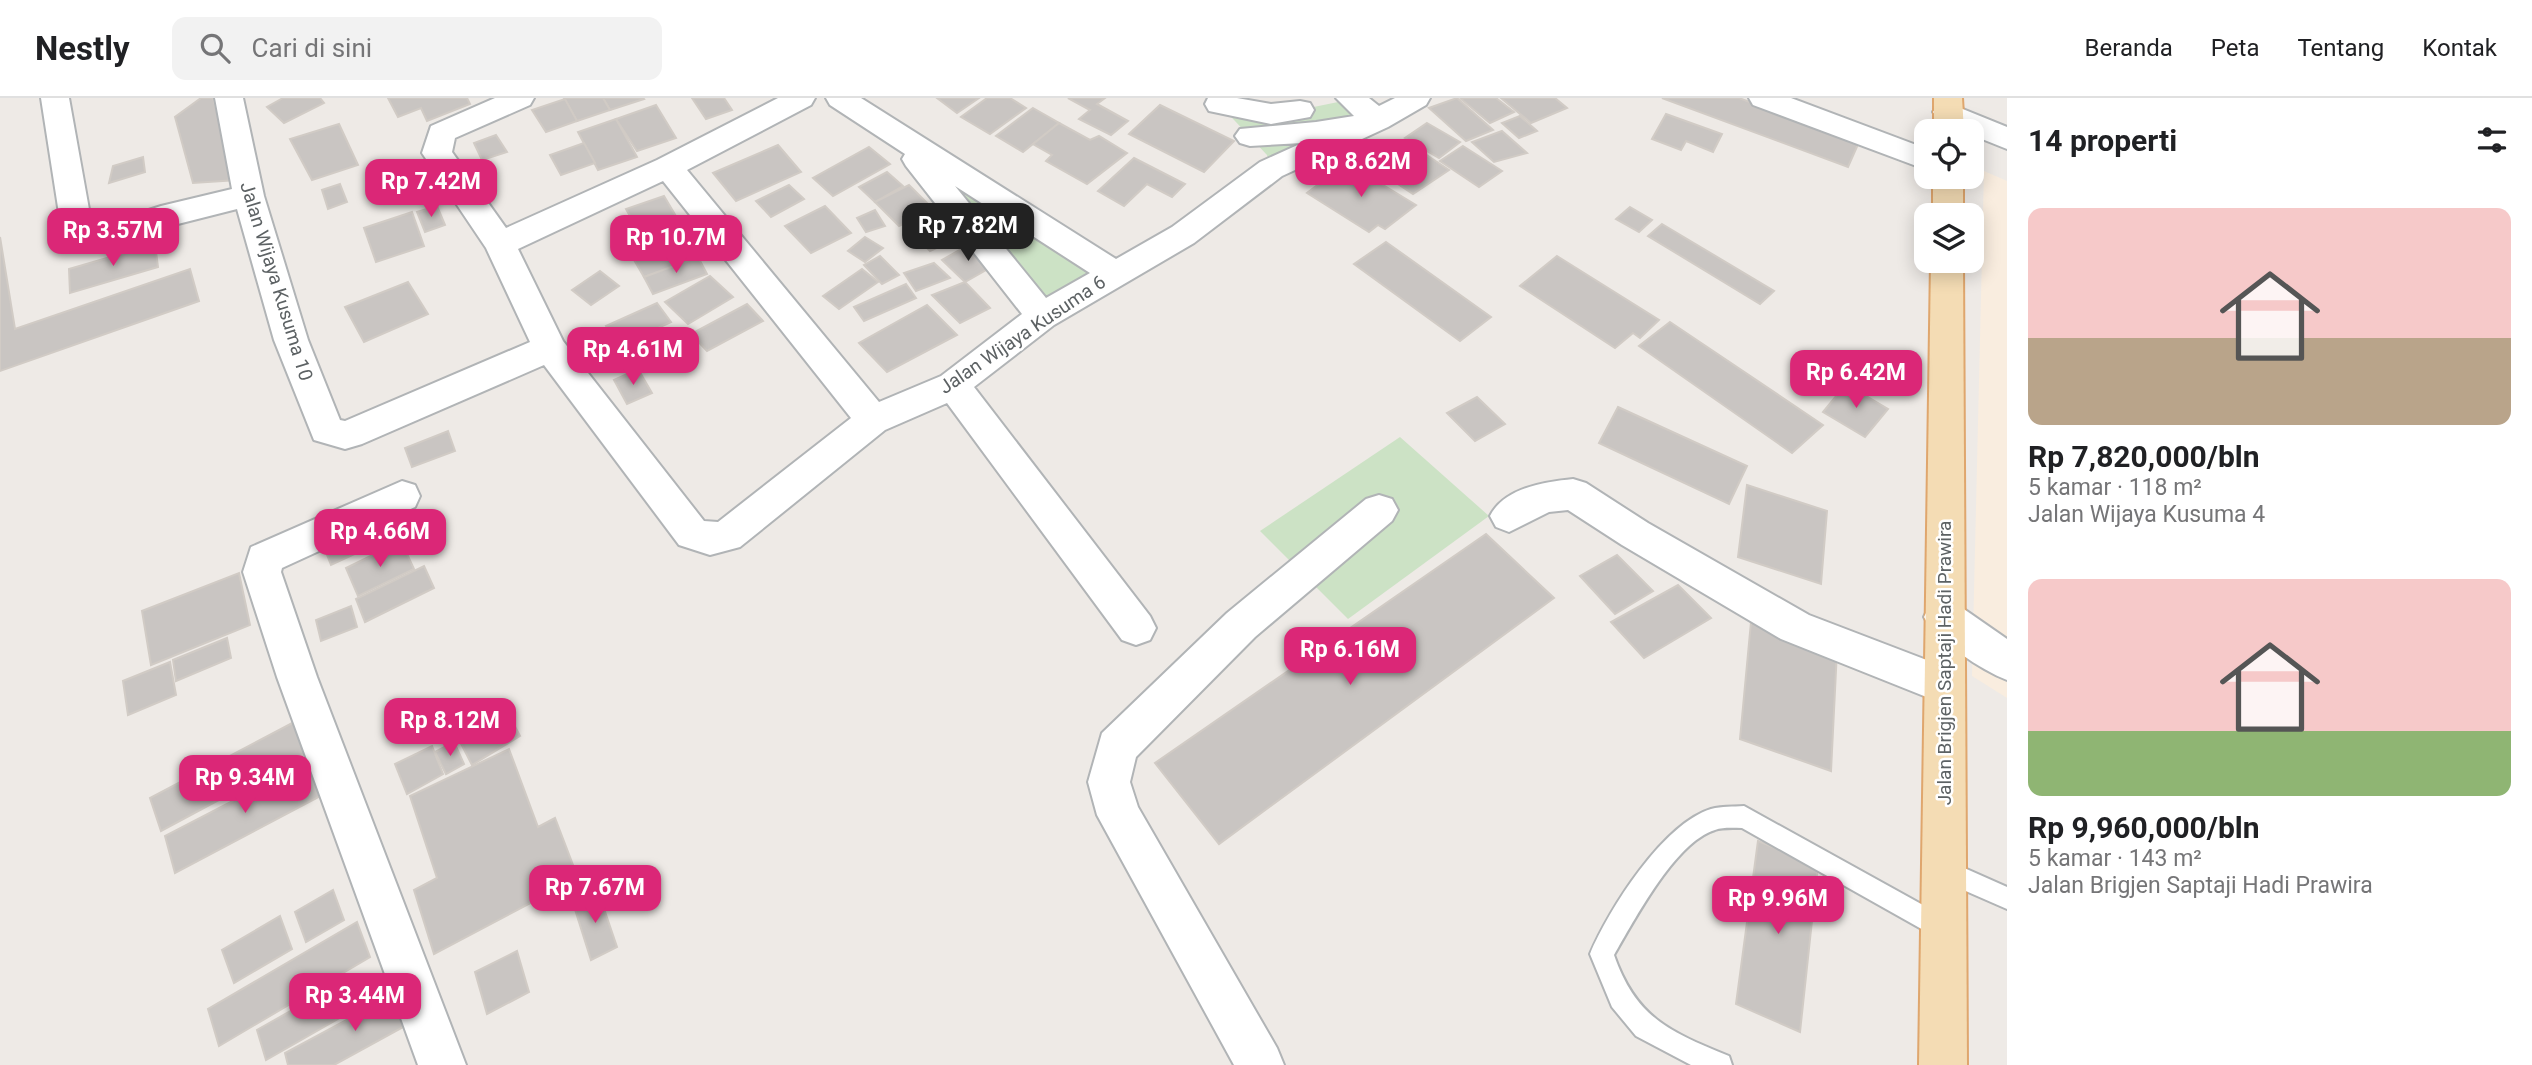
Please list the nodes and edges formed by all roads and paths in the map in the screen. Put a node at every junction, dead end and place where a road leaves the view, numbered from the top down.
1 (55, 98) edge
2 (229, 98) edge
3 (520, 98) edge
4 (801, 98) edge
5 (840, 98) edge
6 (1349, 98) edge
7 (1416, 98) edge
8 (1763, 98) edge
9 (1212, 101) edge
10 (1844, 112) edge
11 (1948, 114) edge
12 (1378, 120) junction
13 (1914, 129) edge
14 (898, 133) junction
15 (1250, 136) junction
16 (2007, 139) edge
17 (1914, 152) edge
18 (667, 167) junction
19 (1271, 169) junction
20 (249, 196) junction
21 (500, 244) junction
22 (1114, 273) junction
23 (1947, 273) edge
24 (1042, 316) junction
25 (550, 348) junction
26 (953, 385) junction
27 (873, 420) junction
28 (402, 496) dead end
29 (1379, 510) dead end
30 (1509, 516) dead end
31 (1944, 617) junction
32 (1136, 628) dead end
33 (2007, 662) edge
34 (1944, 685) junction
35 (1944, 870) junction
36 (2007, 898) edge
37 (1944, 929) junction
38 (442, 1065) edge
39 (1261, 1065) edge
40 (1720, 1065) edge
41 (1944, 1065) edge

1 - 20 street
2 - 20 street, Jalan Wijaya Kusuma 10
3 - 21 street, Jalan Wijaya Kusuma 6
4 - 18 street
5 - 14 street
6 - 9 street
6 - 12 street
7 - 12 street
8 - 10 street
9 - 15 street
10 - 13 street
10 - 17 street
11 - 16 street
12 - 15 street
12 - 19 street, Jalan Wijaya Kusuma 6
14 - 22 street
14 - 24 street
15 - 19 street
18 - 21 street
18 - 27 street
19 - 22 street, Jalan Wijaya Kusuma 6
20 - 25 street, Jalan Wijaya Kusuma 10
21 - 25 street, Jalan Wijaya Kusuma 6
22 - 24 street, Jalan Wijaya Kusuma 6
23 - 31 main road, Jalan Brigjen Saptaji Hadi Prawira
24 - 26 street, Jalan Wijaya Kusuma 6
25 - 27 street, Jalan Wijaya Kusuma 6
26 - 27 street, Jalan Wijaya Kusuma 6
26 - 32 street
28 - 38 street
29 - 39 street
30 - 34 street
31 - 33 street
31 - 34 main road, Jalan Brigjen Saptaji Hadi Prawira
34 - 35 main road, Jalan Brigjen Saptaji Hadi Prawira
35 - 36 lane
35 - 37 main road, Jalan Brigjen Saptaji Hadi Prawira
37 - 40 lane
37 - 41 main road, Jalan Brigjen Saptaji Hadi Prawira

